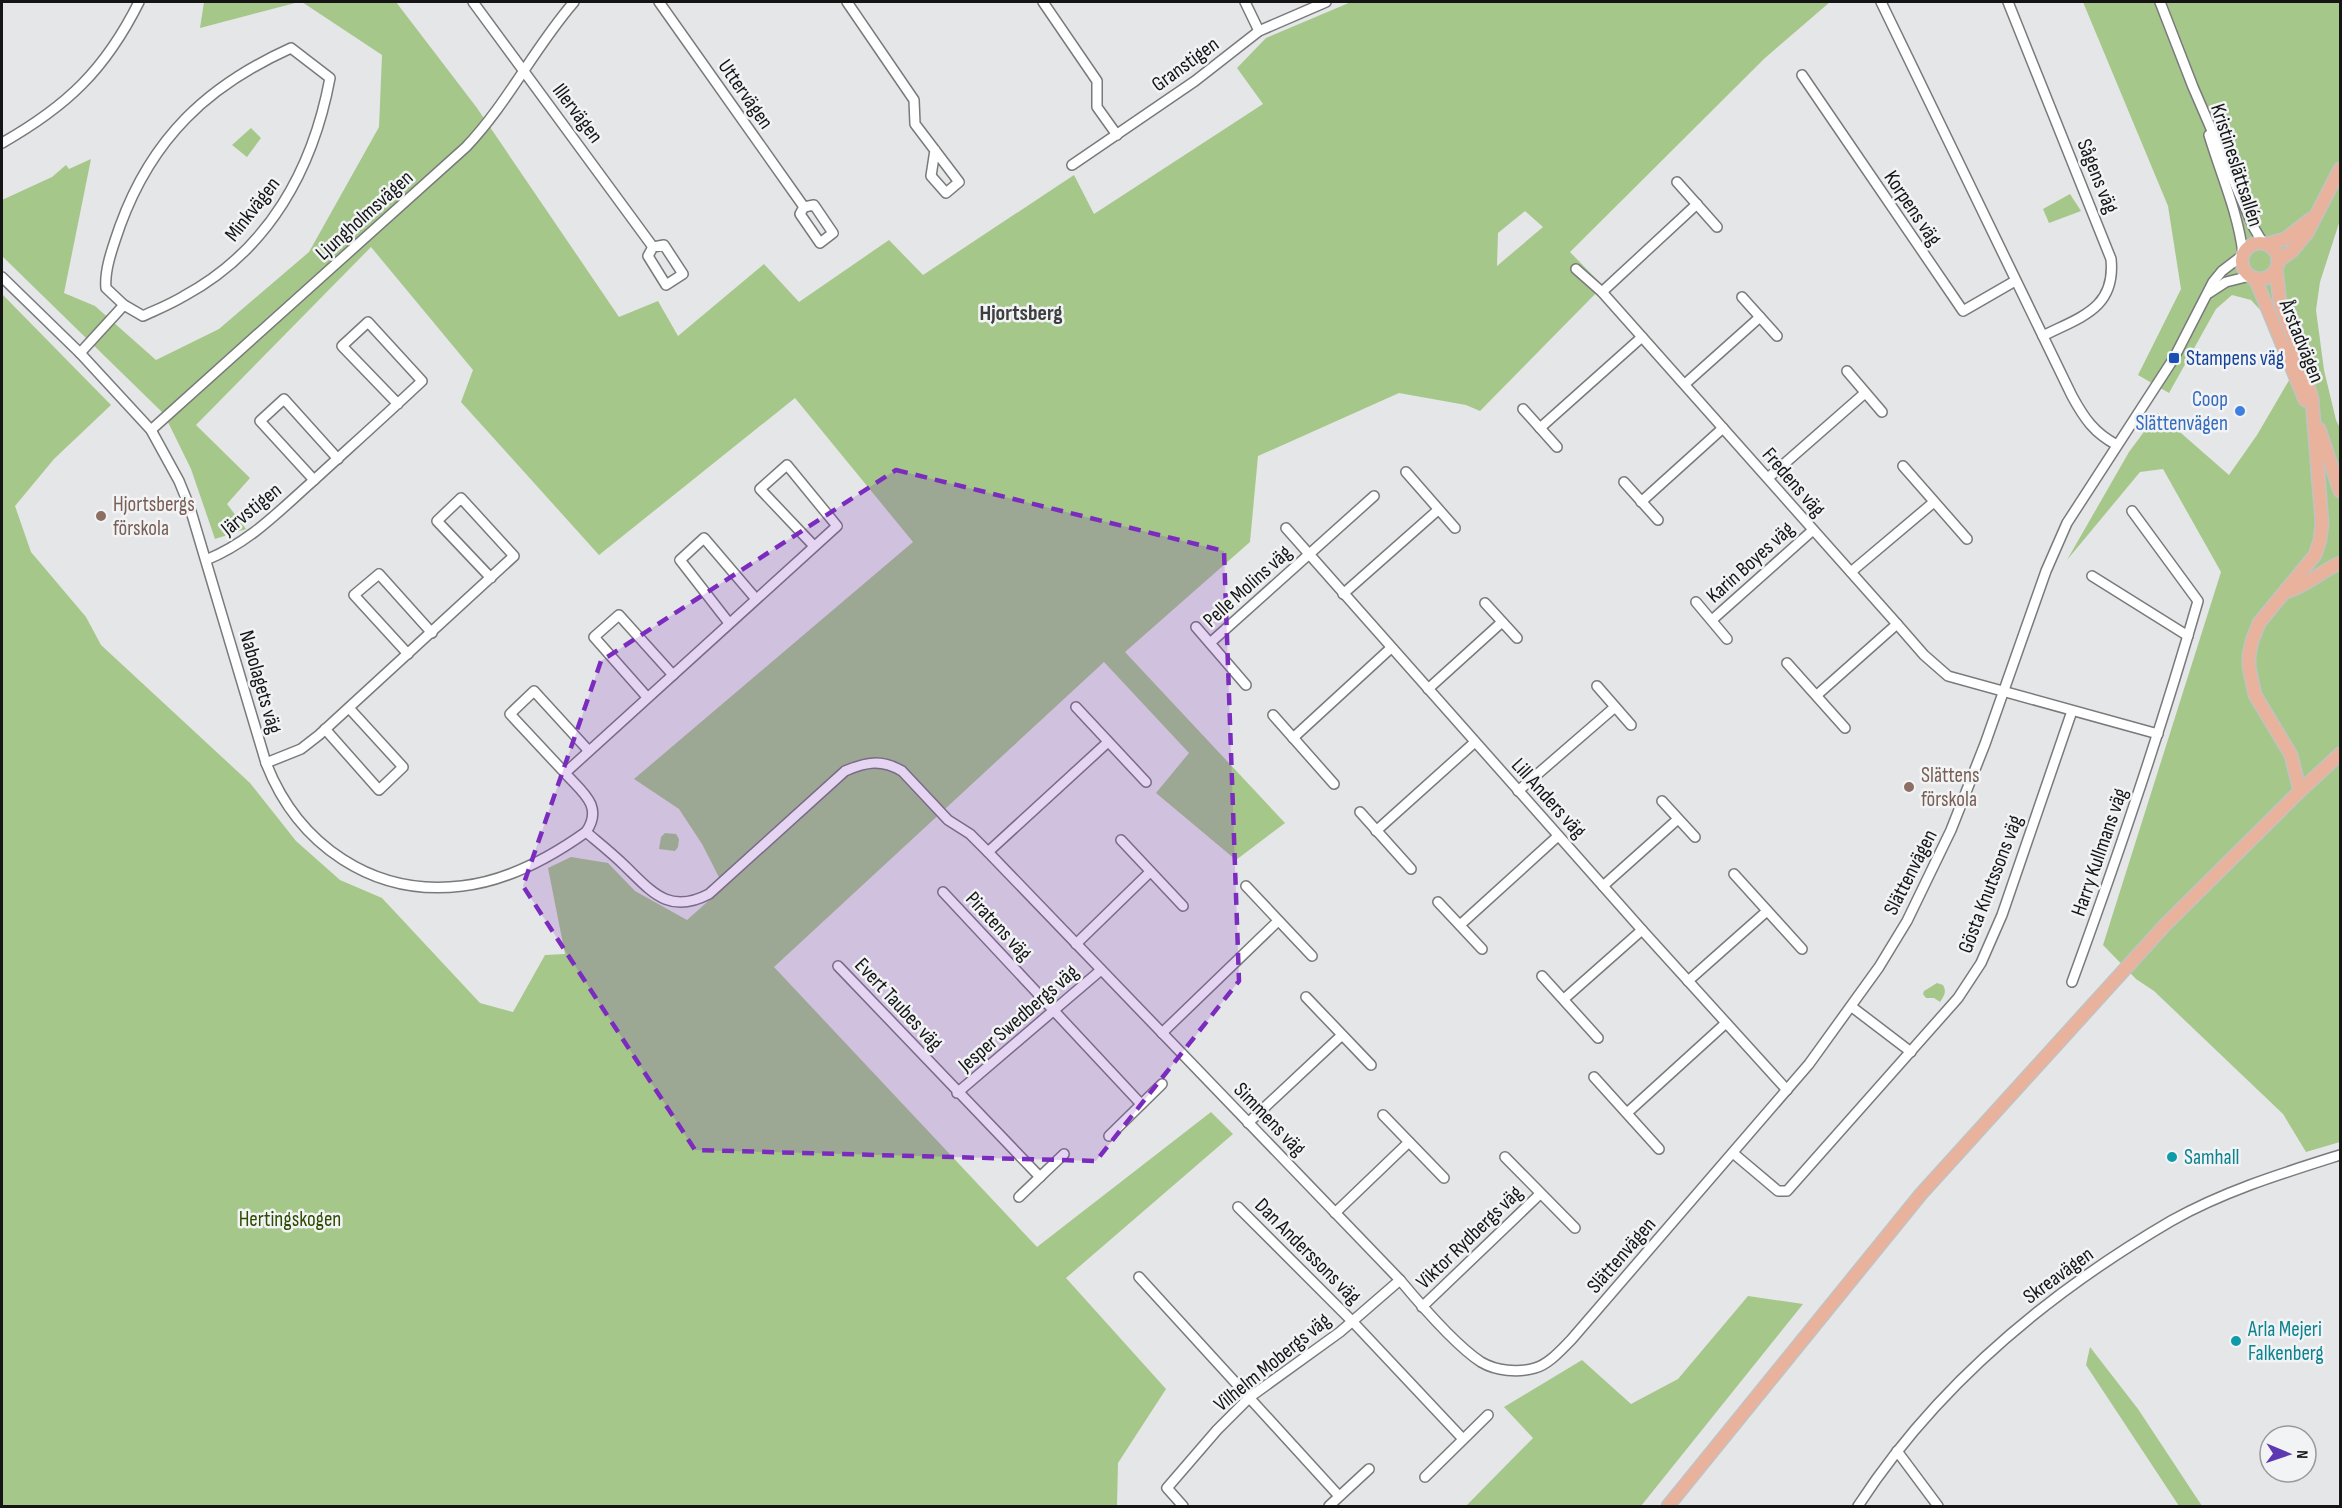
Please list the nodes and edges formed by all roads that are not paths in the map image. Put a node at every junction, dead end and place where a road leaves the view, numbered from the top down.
1 (139, 2) edge
2 (473, 2) edge
3 (574, 2) edge
4 (659, 2) edge
5 (847, 2) edge
6 (1043, 2) edge
7 (1245, 2) edge
8 (1326, 2) edge
9 (1881, 2) edge
10 (2008, 2) edge
11 (2160, 2) edge
12 (1260, 30) junction
13 (525, 70) junction
14 (1802, 75) dead end
15 (2193, 87) junction
16 (1117, 135) junction
17 (2, 143) edge
18 (935, 150) dead end
19 (1072, 165) dead end
20 (2340, 169) edge
21 (1677, 182) dead end
22 (1697, 204) junction
23 (804, 207) dead end
24 (2314, 216) junction
25 (1717, 227) dead end
26 (2265, 243) junction
27 (653, 248) dead end
28 (2243, 254) junction
29 (2277, 265) junction
30 (1576, 269) dead end
31 (2, 277) edge
32 (2253, 277) junction
33 (2015, 281) junction
34 (1602, 292) junction
35 (2209, 293) junction
36 (1742, 297) dead end
37 (124, 305) junction
38 (1760, 317) junction
39 (1777, 336) dead end
40 (2043, 336) junction
41 (1642, 337) junction
42 (80, 354) junction
43 (1847, 372) dead end
44 (1685, 384) junction
45 (1865, 393) junction
46 (398, 404) junction
47 (1522, 409) dead end
48 (1881, 412) dead end
49 (2315, 418) junction
50 (1540, 428) junction
51 (1722, 428) junction
52 (152, 430) junction
53 (2117, 445) junction
54 (1557, 447) dead end
55 (338, 459) junction
56 (1903, 466) dead end
57 (1406, 472) dead end
58 (1768, 478) junction
59 (314, 480) junction
60 (1624, 482) dead end
61 (2340, 490) edge
62 (1374, 496) dead end
63 (1641, 502) junction
64 (1934, 502) junction
65 (1438, 510) junction
66 (2132, 511) dead end
67 (1658, 520) dead end
68 (1286, 528) dead end
69 (1455, 528) dead end
70 (1813, 530) junction
71 (1967, 539) dead end
72 (814, 546) junction
73 (1308, 555) junction
74 (207, 560) junction
75 (2340, 563) edge
76 (1851, 572) junction
77 (2092, 576) dead end
78 (491, 578) junction
79 (2286, 592) junction
80 (1343, 594) junction
81 (756, 599) junction
82 (1695, 602) dead end
83 (1485, 603) dead end
84 (1712, 620) junction
85 (1502, 622) junction
86 (729, 623) junction
87 (1897, 624) junction
88 (1196, 627) dead end
89 (432, 633) junction
90 (2188, 636) junction
91 (1517, 638) dead end
92 (1727, 639) dead end
93 (1210, 643) junction
94 (1391, 648) junction
95 (408, 654) junction
96 (1787, 663) dead end
97 (673, 675) junction
98 (1246, 685) dead end
99 (1597, 686) dead end
100 (1428, 689) junction
101 (2002, 692) junction
102 (1817, 696) junction
103 (647, 697) junction
104 (1615, 706) junction
105 (1076, 707) dead end
106 (349, 708) junction
107 (2072, 711) junction
108 (1273, 715) dead end
109 (1630, 725) dead end
110 (1845, 728) dead end
111 (325, 729) junction
112 (2158, 734) junction
113 (1293, 738) junction
114 (1108, 742) junction
115 (1476, 742) junction
116 (588, 750) junction
117 (2340, 754) edge
118 (266, 763) junction
119 (565, 773) junction
120 (1146, 782) dead end
121 (1334, 784) dead end
122 (1518, 791) junction
123 (2300, 791) junction
124 (1662, 801) dead end
125 (1360, 812) dead end
126 (1678, 819) junction
127 (1376, 831) junction
128 (586, 832) junction
129 (1558, 836) junction
130 (1695, 837) dead end
131 (1121, 840) dead end
132 (988, 852) junction
133 (1411, 869) dead end
134 (1150, 872) junction
135 (1734, 874) dead end
136 (1246, 886) dead end
137 (1603, 886) junction
138 (943, 892) dead end
139 (1438, 902) dead end
140 (1183, 906) dead end
141 (1767, 912) junction
142 (1278, 921) junction
143 (1460, 925) junction
144 (1642, 930) junction
145 (1076, 944) junction
146 (1482, 950) dead end
147 (1802, 950) dead end
148 (1311, 956) dead end
149 (838, 966) dead end
150 (1101, 970) junction
151 (1542, 976) dead end
152 (1688, 981) junction
153 (2072, 982) dead end
154 (1306, 997) dead end
155 (1564, 999) junction
156 (1852, 1007) junction
157 (1053, 1011) junction
158 (1726, 1023) junction
159 (1162, 1033) junction
160 (1342, 1035) junction
161 (1598, 1038) dead end
162 (1911, 1052) junction
163 (1371, 1065) dead end
164 (1594, 1077) dead end
165 (1162, 1084) dead end
166 (1787, 1090) junction
167 (957, 1093) junction
168 (1142, 1104) junction
169 (1627, 1113) junction
170 (1383, 1115) dead end
171 (1248, 1123) junction
172 (1109, 1136) dead end
173 (1409, 1142) junction
174 (1659, 1149) dead end
175 (1733, 1153) junction
176 (1064, 1154) dead end
177 (2340, 1155) edge
178 (1505, 1157) dead end
179 (1040, 1177) junction
180 (1444, 1178) dead end
181 (1540, 1194) junction
182 (1019, 1197) dead end
183 (1238, 1207) dead end
184 (1335, 1213) junction
185 (1575, 1228) dead end
186 (1139, 1277) dead end
187 (1400, 1280) junction
188 (1422, 1307) junction
189 (1352, 1321) junction
190 (1571, 1340) joint
191 (1250, 1397) junction
192 (1488, 1415) dead end
193 (1463, 1439) junction
194 (1897, 1451) junction
195 (1368, 1469) dead end
196 (1425, 1478) dead end
197 (1340, 1496) junction
198 (1183, 1506) edge
199 (1329, 1506) edge
200 (1668, 1506) edge
201 (1858, 1506) edge
202 (1938, 1506) edge

1 - 17 street
2 - 13 street, Illervägen
3 - 13 street, Ljungholmsvägen
4 - 23 street, Uttervägen
5 - 18 street
6 - 16 street
7 - 12 street
8 - 12 street, Granstigen
9 - 33 street
10 - 40 street, Sågens väg
11 - 15 street, Kristineslättsallén
12 - 16 street, Granstigen
13 - 27 street, Illervägen
13 - 52 street, Ljungholmsvägen
14 - 33 street, Korpens väg
15 - 26 street, Kristineslättsallén
15 - 28 street, Kristineslättsallén
16 - 19 street, Granstigen
20 - 24 main road
21 - 22 street
22 - 25 street
22 - 34 street
24 - 26 main road
24 - 29 main road
26 - 28 main road
26 - 29 main road
28 - 32 main road
28 - 35 street, Slättenvägen
29 - 32 main road
29 - 49 main road, Årstadvägen
30 - 34 street, Fredens väg
31 - 42 street, Nabolagets väg
32 - 35 street
32 - 49 main road, Årstadvägen
33 - 40 street
34 - 41 street, Fredens väg
35 - 53 street, Slättenvägen
36 - 38 street
37 - 37 street, Minkvägen
37 - 42 street
38 - 39 street
38 - 44 street
40 - 53 street
41 - 44 street, Fredens väg
41 - 50 street
42 - 52 street, Nabolagets väg
43 - 45 street
44 - 51 street, Fredens väg
45 - 48 street
45 - 58 street
46 - 46 street, Järvstigen
46 - 55 street, Järvstigen
47 - 50 street
49 - 61 main road, Årstadvägen
49 - 79 main road
50 - 54 street
51 - 58 street, Fredens väg
51 - 63 street
52 - 74 street, Nabolagets väg
53 - 101 street, Slättenvägen
55 - 59 street, Järvstigen
55 - 59 street, Järvstigen
56 - 64 street
57 - 65 street
58 - 70 street, Fredens väg
59 - 74 street, Järvstigen
60 - 63 street
62 - 73 street
63 - 67 street
64 - 71 street
64 - 76 street
65 - 69 street
65 - 80 street
66 - 90 street, Harry Kullmans väg
68 - 73 street, Lill Anders väg
70 - 76 street, Fredens väg
70 - 84 street, Karin Boyes väg
72 - 72 street
72 - 81 street
73 - 80 street, Lill Anders väg
73 - 93 street, Pelle Molins väg
74 - 118 street, Nabolagets väg
75 - 79 main road
76 - 87 street, Fredens väg
77 - 90 street
78 - 78 street
78 - 89 street
79 - 123 main road
80 - 94 street, Lill Anders väg
81 - 86 street
81 - 86 street
82 - 84 street, Karin Boyes väg
83 - 85 street
84 - 92 street, Karin Boyes väg
85 - 91 street
85 - 100 street
86 - 97 street
87 - 101 street, Fredens väg
87 - 102 street
88 - 93 street, Pelle Molins väg
89 - 95 street
89 - 95 street
90 - 112 street, Harry Kullmans väg
93 - 98 street, Pelle Molins väg
94 - 100 street, Lill Anders väg
94 - 113 street
95 - 106 street
96 - 102 street
97 - 103 street
97 - 103 street
99 - 104 street
100 - 115 street, Lill Anders väg
101 - 107 street
101 - 156 street, Slättenvägen
102 - 110 street
103 - 116 street
104 - 109 street
104 - 122 street
105 - 114 street
106 - 111 street
106 - 111 street
107 - 112 street
107 - 162 street, Gösta Knutssons väg
108 - 113 street
111 - 118 street
112 - 153 street, Harry Kullmans väg
113 - 121 street
114 - 120 street
114 - 132 street
115 - 122 street, Lill Anders väg
115 - 127 street
116 - 119 street
116 - 119 street
117 - 123 main road
118 - 128 street, Nabolagets väg
119 - 128 street
122 - 129 street, Lill Anders väg
123 - 200 main road
124 - 126 street
125 - 127 street
126 - 130 street
126 - 137 street
127 - 133 street
128 - 132 street, Simmens väg
129 - 137 street, Lill Anders väg
129 - 143 street
131 - 134 street
132 - 145 street, Simmens väg
134 - 140 street
134 - 145 street
135 - 141 street
136 - 142 street
137 - 144 street, Lill Anders väg
138 - 157 street, Piratens väg
139 - 143 street
141 - 147 street
141 - 152 street
142 - 148 street
142 - 159 street
143 - 146 street
144 - 152 street, Lill Anders väg
144 - 155 street
145 - 150 street, Simmens väg
149 - 167 street, Evert Taubes väg
150 - 157 street, Jesper Swedbergs väg
150 - 159 street, Simmens väg
151 - 155 street
152 - 158 street, Lill Anders väg
154 - 160 street
155 - 161 street
156 - 162 street
156 - 166 street, Slättenvägen
157 - 167 street, Jesper Swedbergs väg
157 - 168 street, Piratens väg
158 - 166 street, Lill Anders väg
158 - 169 street
159 - 171 street, Simmens väg
160 - 163 street
160 - 171 street
162 - 175 street, Gösta Knutssons väg
164 - 169 street
165 - 168 street
166 - 175 street, Slättenvägen
167 - 179 street, Evert Taubes väg
168 - 172 street
169 - 174 street
170 - 173 street
171 - 184 street, Simmens väg
173 - 180 street
173 - 184 street
175 - 190 street, Slättenvägen
176 - 179 street
177 - 194 street, Skreavägen
178 - 181 street, Viktor Rydbergs väg
179 - 182 street
181 - 185 street, Viktor Rydbergs väg
181 - 188 street, Viktor Rydbergs väg
183 - 189 street, Dan Anderssons väg
184 - 187 street, Simmens väg
186 - 191 street
187 - 188 street, Simmens väg
187 - 189 street, Vilhelm Mobergs väg
188 - 190 street, Simmens väg
189 - 191 street, Vilhelm Mobergs väg
189 - 193 street, Dan Anderssons väg
191 - 197 street
191 - 198 street, Vilhelm Mobergs väg
192 - 193 street
193 - 196 street
194 - 201 street, Skreavägen
194 - 202 street
195 - 197 street
197 - 199 street

